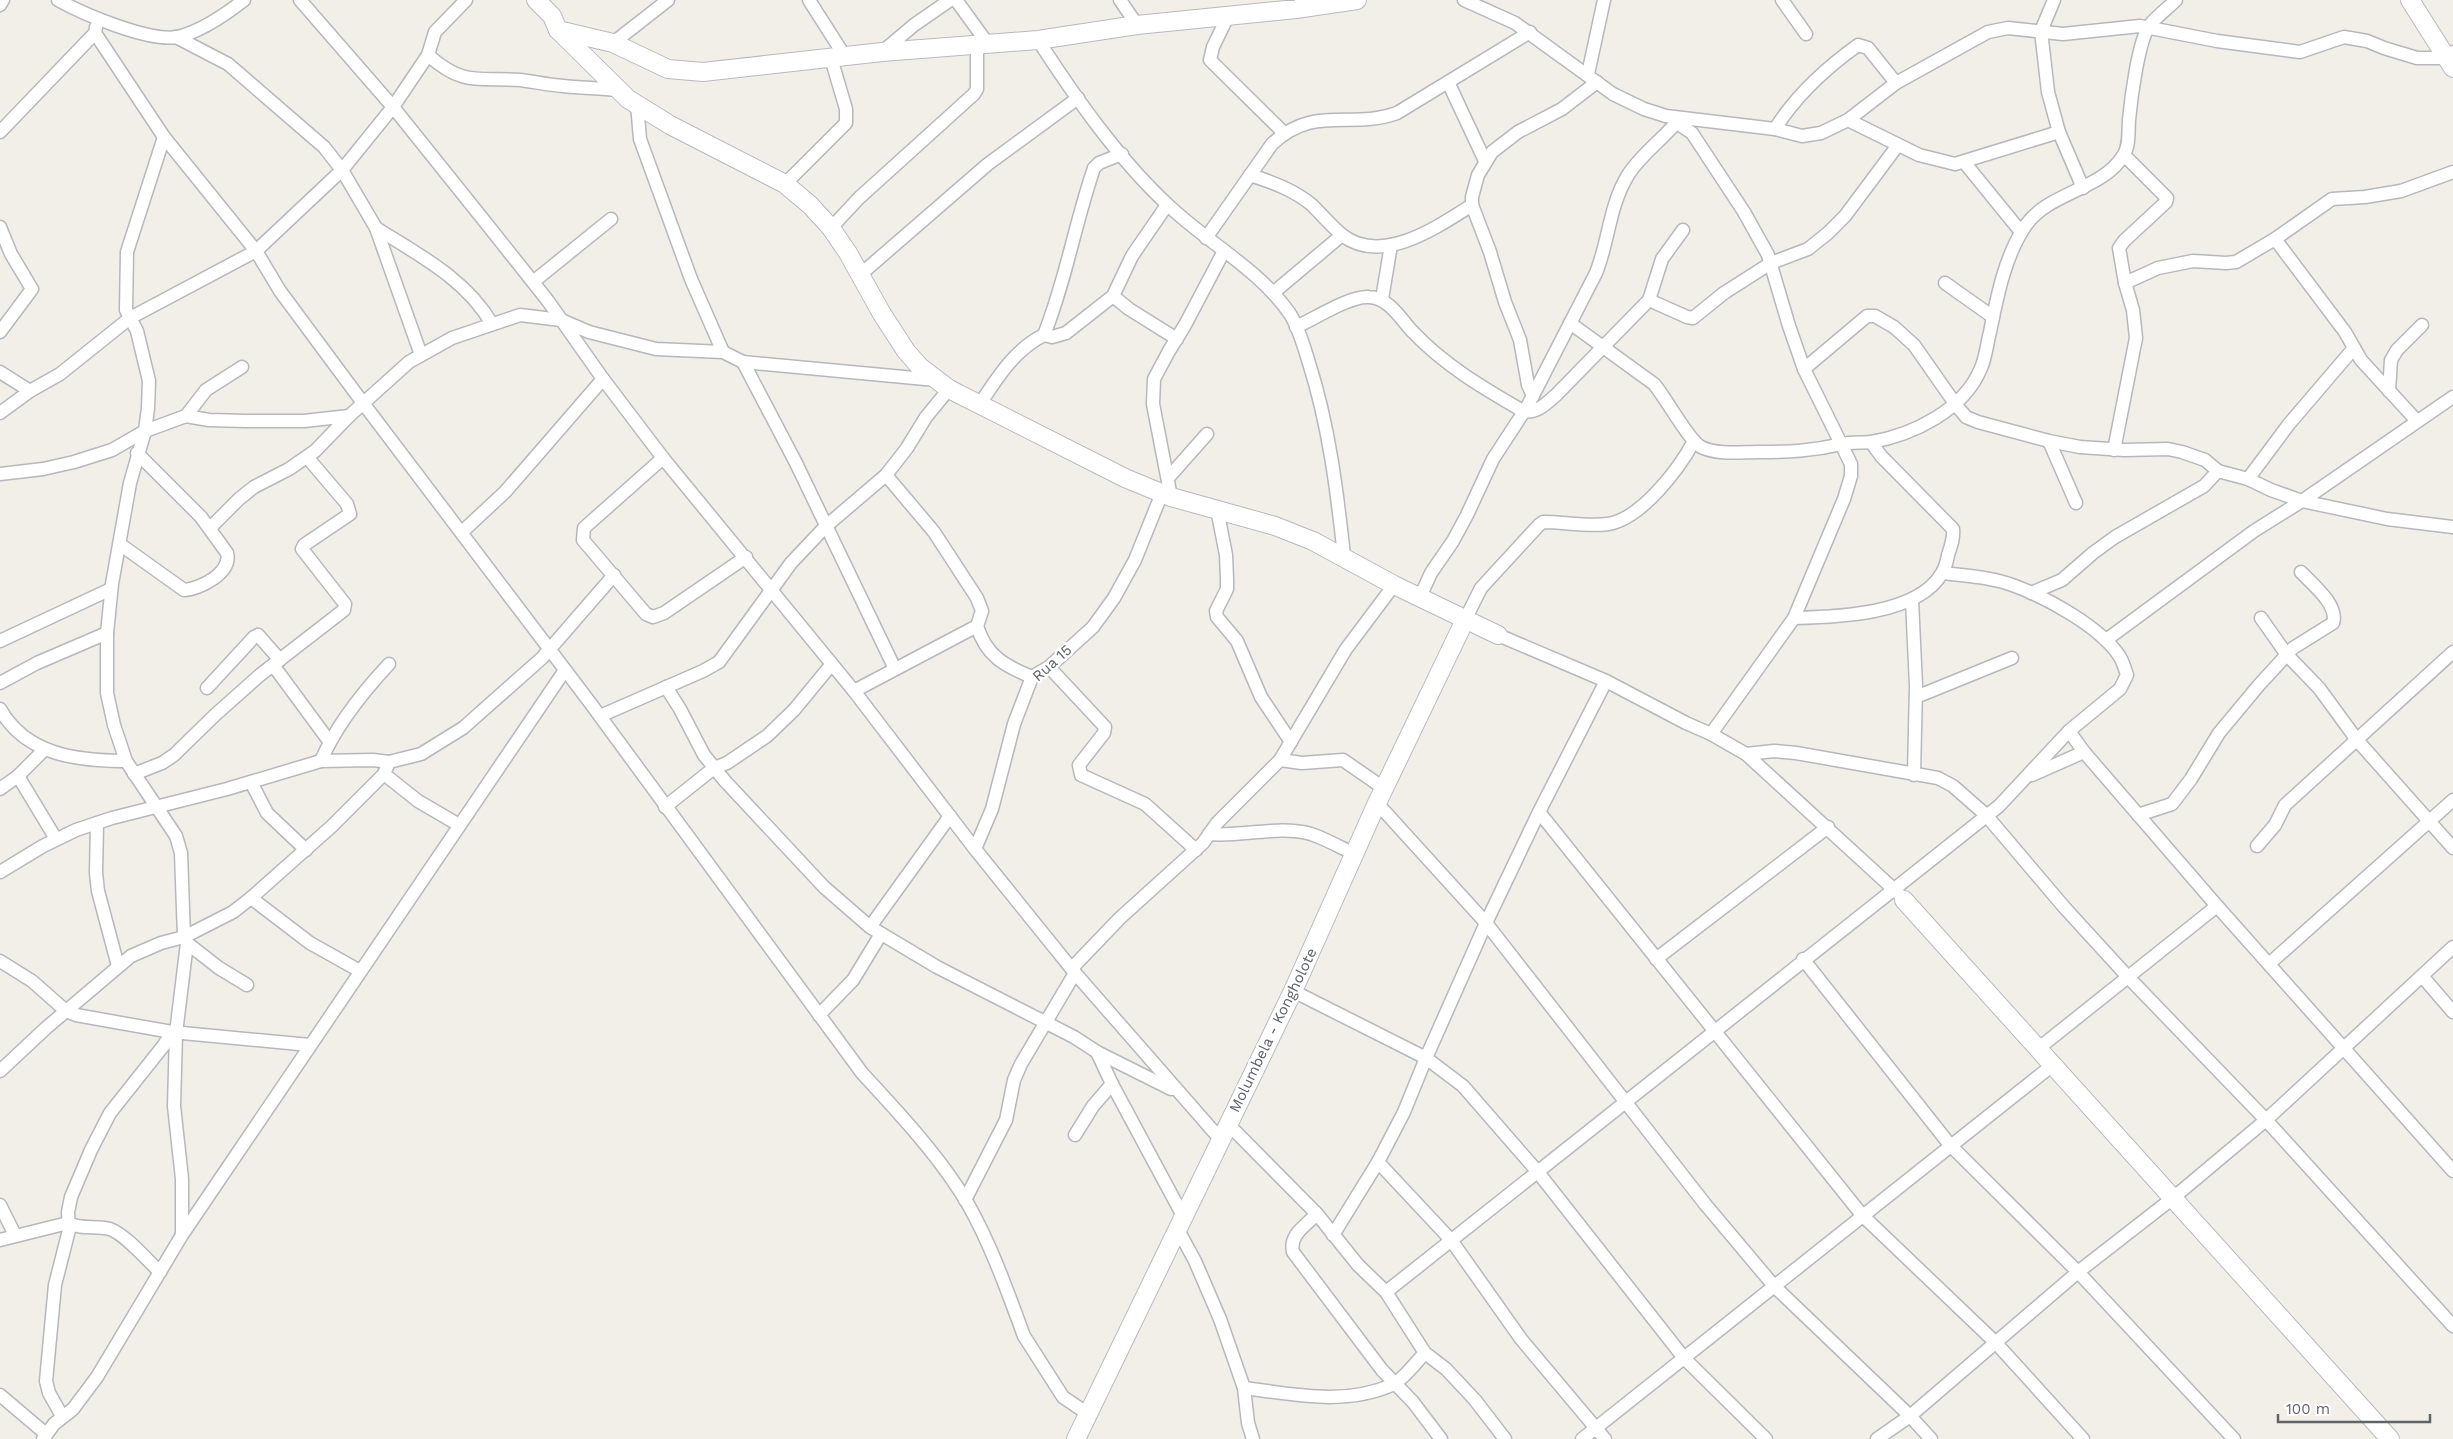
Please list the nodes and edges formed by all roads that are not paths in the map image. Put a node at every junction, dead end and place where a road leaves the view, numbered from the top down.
1 (3, 0) edge
2 (58, 0) edge
3 (244, 0) edge
4 (300, 0) edge
5 (466, 0) edge
6 (536, 0) edge
7 (668, 0) edge
8 (809, 0) edge
9 (950, 0) edge
10 (956, 0) edge
11 (1120, 0) edge
12 (1357, 0) edge
13 (1464, 0) edge
14 (1604, 0) edge
15 (1782, 0) edge
16 (2054, 0) edge
17 (2176, 0) edge
18 (2410, 0) edge
19 (1294, 4) edge
20 (0, 5) edge
21 (1228, 16) junction
22 (98, 20) junction
23 (1136, 25) junction
24 (2148, 27) junction
25 (558, 30) junction
26 (2041, 31) junction
27 (1530, 32) junction
28 (95, 34) junction
29 (1806, 34) dead end
30 (176, 37) junction
31 (1038, 40) junction
32 (613, 43) junction
33 (983, 44) junction
34 (882, 52) junction
35 (428, 55) junction
36 (838, 57) junction
37 (2451, 59) edge
38 (1592, 78) junction
39 (1448, 82) junction
40 (1896, 84) junction
41 (617, 90) junction
42 (1078, 98) junction
43 (636, 104) junction
44 (393, 107) junction
45 (1679, 120) junction
46 (1848, 120) junction
47 (1775, 129) junction
48 (0, 132) edge
49 (2060, 132) junction
50 (1284, 133) junction
51 (164, 137) junction
52 (1898, 146) junction
53 (1122, 154) junction
54 (2124, 155) junction
55 (1485, 161) junction
56 (1964, 162) junction
57 (342, 170) junction
58 (2453, 172) edge
59 (1250, 176) junction
60 (785, 184) junction
61 (2083, 188) junction
62 (1167, 205) junction
63 (1472, 205) junction
64 (611, 218) dead end
65 (0, 227) edge
66 (376, 228) junction
67 (831, 228) junction
68 (1682, 230) dead end
69 (2021, 232) junction
70 (1342, 235) junction
71 (1206, 238) junction
72 (2275, 239) junction
73 (1391, 245) junction
74 (256, 251) junction
75 (1224, 251) junction
76 (1771, 263) junction
77 (861, 274) junction
78 (533, 282) junction
79 (2125, 282) junction
80 (1945, 283) dead end
81 (1273, 293) junction
82 (1113, 296) junction
83 (1382, 299) junction
84 (1649, 300) junction
85 (130, 318) junction
86 (1993, 318) junction
87 (561, 320) junction
88 (1570, 322) junction
89 (492, 324) junction
90 (2422, 325) dead end
91 (1296, 327) junction
92 (0, 332) edge
93 (1044, 335) junction
94 (1177, 339) junction
95 (1605, 346) junction
96 (2354, 348) junction
97 (723, 352) junction
98 (421, 355) junction
99 (743, 362) junction
100 (242, 367) dead end
101 (1804, 369) junction
102 (0, 372) edge
103 (603, 379) junction
104 (943, 384) junction
105 (30, 391) junction
106 (2389, 391) junction
107 (1533, 396) junction
108 (2453, 398) edge
109 (363, 403) junction
110 (980, 404) junction
111 (1956, 405) junction
112 (1523, 411) junction
113 (0, 413) edge
114 (186, 416) junction
115 (349, 416) junction
116 (2417, 421) junction
117 (145, 431) junction
118 (1207, 434) dead end
119 (1694, 440) junction
120 (2049, 441) junction
121 (1871, 442) junction
122 (1843, 444) junction
123 (2114, 450) junction
124 (137, 453) junction
125 (307, 457) junction
126 (664, 458) junction
127 (2218, 471) junction
128 (0, 474) edge
129 (886, 475) junction
130 (2248, 479) junction
131 (1167, 489) junction
132 (2302, 501) junction
133 (2076, 503) dead end
134 (1217, 509) junction
135 (825, 527) junction
136 (2453, 527) edge
137 (210, 528) junction
138 (462, 532) junction
139 (120, 545) junction
140 (1344, 556) junction
141 (746, 557) junction
142 (2301, 572) dead end
143 (1942, 573) junction
144 (614, 575) junction
145 (1394, 585) junction
146 (772, 588) junction
147 (112, 589) junction
148 (2031, 593) junction
149 (1420, 597) junction
150 (1912, 600) junction
151 (1794, 618) junction
152 (2261, 618) dead end
153 (1466, 620) junction
154 (978, 626) junction
155 (107, 633) junction
156 (1498, 635) joint
157 (2106, 640) junction
158 (0, 641) edge
159 (548, 649) junction
160 (2453, 652) edge
161 (2287, 655) junction
162 (2012, 658) dead end
163 (277, 663) junction
164 (389, 664) dead end
165 (832, 665) junction
166 (1048, 666) junction
167 (895, 669) junction
168 (565, 670) junction
169 (1032, 677) junction
170 (1606, 681) junction
171 (0, 683) edge
172 (666, 687) junction
173 (207, 688) dead end
174 (854, 691) junction
175 (1916, 697) junction
176 (0, 709) edge
177 (600, 716) junction
178 (2069, 731) junction
179 (1711, 734) junction
180 (2357, 740) junction
181 (329, 741) junction
182 (1290, 742) junction
183 (44, 750) junction
184 (2084, 752) junction
185 (1746, 754) junction
186 (1280, 760) junction
187 (126, 761) junction
188 (321, 761) junction
189 (389, 762) junction
190 (714, 768) junction
191 (134, 774) junction
192 (384, 774) junction
193 (1914, 775) junction
194 (18, 776) junction
195 (2025, 779) junction
196 (251, 782) junction
197 (0, 789) edge
198 (1381, 796) junction
199 (2453, 800) edge
200 (155, 807) junction
201 (665, 807) junction
202 (1539, 812) junction
203 (2138, 814) junction
204 (950, 816) junction
205 (1986, 816) junction
206 (2429, 822) junction
207 (97, 823) junction
208 (459, 825) junction
209 (1828, 827) junction
210 (1209, 834) junction
211 (56, 839) junction
212 (2258, 846) dead end
213 (2453, 848) edge
214 (975, 849) junction
215 (306, 850) junction
216 (1196, 850) junction
217 (1354, 854) junction
218 (0, 872) edge
219 (1899, 894) junction
220 (251, 898) junction
221 (2217, 906) junction
222 (1486, 923) junction
223 (875, 931) junction
224 (186, 940) junction
225 (2453, 947) edge
226 (1656, 959) junction
227 (1803, 959) junction
228 (0, 961) edge
229 (2269, 964) junction
230 (118, 966) junction
231 (360, 971) junction
232 (1074, 971) junction
233 (2422, 976) junction
234 (2128, 977) junction
235 (247, 985) dead end
236 (1293, 991) junction
237 (66, 1011) junction
238 (2453, 1012) edge
239 (819, 1015) junction
240 (1047, 1023) junction
241 (1714, 1030) junction
242 (174, 1032) junction
243 (310, 1045) junction
244 (2039, 1048) junction
245 (2345, 1048) junction
246 (1097, 1052) junction
247 (1426, 1058) junction
248 (2054, 1064) junction
249 (0, 1071) edge
250 (1112, 1084) junction
251 (1177, 1092) junction
252 (1624, 1102) junction
253 (2266, 1120) junction
254 (1224, 1132) junction
255 (1075, 1135) dead end
256 (1950, 1145) junction
257 (1378, 1162) junction
258 (2453, 1170) edge
259 (1537, 1171) junction
260 (2173, 1198) junction
261 (965, 1200) junction
262 (0, 1204) edge
263 (1316, 1214) junction
264 (1862, 1215) junction
265 (1180, 1222) junction
266 (68, 1223) junction
267 (14, 1235) junction
268 (182, 1235) junction
269 (1333, 1235) junction
270 (0, 1240) edge
271 (1450, 1240) junction
272 (160, 1272) junction
273 (2078, 1272) junction
274 (1774, 1286) junction
275 (1386, 1292) junction
276 (2453, 1326) edge
277 (1996, 1343) junction
278 (1425, 1353) junction
279 (1684, 1358) junction
280 (1394, 1384) junction
281 (1244, 1388) junction
282 (0, 1395) edge
283 (1088, 1414) junction
284 (62, 1416) junction
285 (1910, 1416) junction
286 (1594, 1429) junction
287 (44, 1436) edge
288 (1076, 1439) edge
289 (1253, 1439) edge
290 (1441, 1439) edge
291 (1505, 1439) edge
292 (1582, 1439) edge
293 (1605, 1439) edge
294 (1766, 1439) edge
295 (1877, 1439) edge
296 (1931, 1439) edge
297 (2083, 1439) edge
298 (2234, 1439) edge
299 (2390, 1439) edge

1 - 20 street
2 - 22 street
3 - 30 street
4 - 44 street
5 - 35 street
6 - 25 street
7 - 32 street
8 - 36 street
9 - 34 street
10 - 33 street
11 - 23 street
12 - 19 street
13 - 27 street
14 - 38 street
15 - 29 street
16 - 26 street
17 - 24 street
18 - 37 street
19 - 21 street
21 - 23 street
21 - 50 street
22 - 28 street
22 - 30 street
23 - 31 street
24 - 26 street
24 - 37 street
24 - 54 street
25 - 32 street
25 - 41 street
26 - 40 street
26 - 49 street
27 - 38 street
27 - 39 street
28 - 48 street
28 - 51 street
30 - 57 street
31 - 33 street
31 - 42 street
32 - 36 street
33 - 34 street
33 - 67 street
34 - 36 street
35 - 41 street
35 - 44 street
36 - 60 street
38 - 45 street
38 - 55 street
39 - 50 street
39 - 55 street
40 - 46 street
40 - 47 street
41 - 43 street
42 - 53 street
42 - 77 street
43 - 60 street
43 - 97 street
44 - 57 street
44 - 78 street
45 - 47 street
45 - 76 street
45 - 88 street
46 - 47 street
46 - 52 street
49 - 56 street
49 - 61 street
50 - 59 street
51 - 74 street
51 - 85 street
52 - 56 street
52 - 76 street
53 - 62 street
53 - 93 street
54 - 61 street
54 - 79 street
55 - 63 street
56 - 69 street
57 - 66 street
57 - 74 street
58 - 72 street
59 - 70 street
59 - 71 street
60 - 67 street
61 - 69 street
62 - 71 street
62 - 82 street
63 - 73 street
63 - 107 street
64 - 78 street
65 - 92 street
66 - 89 street
66 - 98 street
67 - 77 street
68 - 84 street
69 - 86 street
70 - 73 street
70 - 81 street
71 - 75 street
72 - 79 street
72 - 96 street
73 - 83 street
74 - 85 street
74 - 109 street
75 - 81 street
75 - 94 street
76 - 84 street
76 - 101 street
77 - 104 street
78 - 87 street
79 - 123 street
80 - 86 street
81 - 91 street
82 - 93 street
82 - 94 street
83 - 91 street
83 - 112 street
84 - 95 street
85 - 105 street
85 - 117 street
86 - 111 street
87 - 89 street
87 - 97 street
87 - 103 street
88 - 95 street
88 - 107 street
89 - 98 street
90 - 106 street
91 - 140 street
93 - 110 street
94 - 131 street
95 - 112 street
95 - 119 street
96 - 106 street
96 - 130 street
97 - 99 street
98 - 109 street
99 - 104 street
99 - 135 street
100 - 114 street
101 - 111 street
101 - 122 street
102 - 105 street
103 - 126 street
103 - 138 street
104 - 110 street
104 - 129 street
105 - 113 street
106 - 116 street
107 - 112 street
108 - 116 street
109 - 115 street
109 - 138 street
110 - 131 street
111 - 120 street
111 - 121 street
112 - 149 street
114 - 115 street
114 - 117 street
115 - 125 street
116 - 132 street
117 - 124 street
117 - 128 street
118 - 131 street
119 - 122 street
119 - 153 street
120 - 123 street
120 - 133 street
121 - 122 street
121 - 143 street
122 - 151 street
123 - 127 street
124 - 137 street
124 - 139 street
125 - 137 street
125 - 163 street
126 - 141 street
126 - 144 street
127 - 130 street
127 - 148 street
129 - 135 street
129 - 154 street
130 - 132 street
131 - 134 street
131 - 166 street, Rua 15
132 - 136 street
132 - 157 street
134 - 140 street
134 - 182 street
135 - 146 street
135 - 167 street
137 - 139 street
138 - 159 street
139 - 147 street
140 - 145 street
141 - 144 street
141 - 146 street
142 - 161 street
143 - 148 street
143 - 150 street
144 - 159 street
145 - 149 street
145 - 182 street
146 - 165 street
146 - 172 street
147 - 155 street
147 - 158 street
148 - 157 street
149 - 153 street
150 - 151 street
150 - 175 street
151 - 179 street
152 - 161 street
153 - 156 street
153 - 198 street, Molumbela - Kongholote
154 - 167 street
154 - 169 street
155 - 171 street
155 - 187 street
156 - 170 street
157 - 178 street
159 - 168 street
159 - 189 street
160 - 180 street
161 - 180 street
161 - 203 street
162 - 175 street
163 - 173 street
163 - 181 street
163 - 191 street
164 - 181 street
165 - 174 street
165 - 190 street
166 - 169 street, Rua 15
166 - 216 street
167 - 174 street
168 - 177 street
168 - 208 street
169 - 214 street, Rua 15
170 - 179 street
170 - 202 street
172 - 177 street
172 - 190 street
174 - 204 street
175 - 193 street
176 - 183 street
177 - 201 street
178 - 184 street
178 - 195 street
179 - 185 street
180 - 206 street
180 - 212 street
181 - 188 street
182 - 186 street
183 - 187 street
183 - 194 street
184 - 195 street
184 - 203 street
185 - 193 street
185 - 209 street
186 - 198 street
186 - 210 street
187 - 191 street
188 - 189 street
188 - 196 street
189 - 192 street
190 - 201 street
190 - 223 street
191 - 200 street
192 - 208 street
192 - 215 street
193 - 205 street
194 - 197 street
194 - 211 street
195 - 205 street
196 - 200 street
196 - 215 street
198 - 217 street, Molumbela - Kongholote
198 - 222 street
199 - 206 street
200 - 207 street
200 - 224 street
201 - 239 street
202 - 222 street
202 - 226 street
203 - 221 street
204 - 214 street
204 - 223 street
205 - 219 street
205 - 234 street
206 - 213 street
206 - 229 street
207 - 211 street
207 - 230 street
208 - 231 street
209 - 219 street
209 - 226 street
210 - 216 street
210 - 217 street
211 - 218 street
214 - 232 street
215 - 220 street
216 - 232 street
217 - 236 street, Molumbela - Kongholote
219 - 227 street
219 - 244 street
220 - 224 street
220 - 231 street
221 - 229 street
221 - 234 street
222 - 247 street
222 - 252 street
223 - 239 street
223 - 240 street
224 - 230 street
224 - 235 street
224 - 242 street
225 - 233 street
226 - 241 street
227 - 241 street
227 - 256 street
228 - 237 street
229 - 245 street
230 - 237 street
231 - 243 street
232 - 240 street
232 - 251 street
233 - 238 street
233 - 245 street
234 - 244 street
234 - 253 street
236 - 247 street
236 - 254 street, Molumbela - Kongholote
237 - 242 street
237 - 249 street
239 - 261 street
240 - 246 street
240 - 261 street
241 - 252 street
241 - 264 street
242 - 243 street
242 - 266 street
242 - 268 street
243 - 268 street
244 - 248 street
245 - 253 street
245 - 258 street
246 - 250 street
246 - 251 street
247 - 257 street
247 - 259 street
248 - 256 street
248 - 260 street
250 - 255 street
250 - 265 street
251 - 254 street
252 - 259 street
252 - 274 street
253 - 260 street
253 - 276 street
254 - 263 street
254 - 265 street, Molumbela - Kongholote
256 - 264 street
256 - 273 street
257 - 269 street
257 - 271 street
259 - 271 street
259 - 279 street
260 - 273 street
260 - 299 street
261 - 283 street
262 - 267 street
263 - 269 street
263 - 280 street
264 - 274 street
264 - 277 street
265 - 281 street
265 - 283 street, Molumbela - Kongholote
266 - 267 street
266 - 272 street
266 - 284 street
267 - 270 street
268 - 272 street
269 - 275 street
271 - 275 street
271 - 286 street
272 - 284 street
273 - 277 street
273 - 298 street
274 - 279 street
274 - 285 street
275 - 278 street
277 - 285 street
277 - 297 street
278 - 280 street
278 - 291 street
279 - 286 street
279 - 294 street
280 - 281 street
280 - 290 street
281 - 289 street
282 - 287 street
283 - 288 street, Molumbela - Kongholote
284 - 287 street
285 - 295 street
285 - 296 street
286 - 292 street
286 - 293 street

